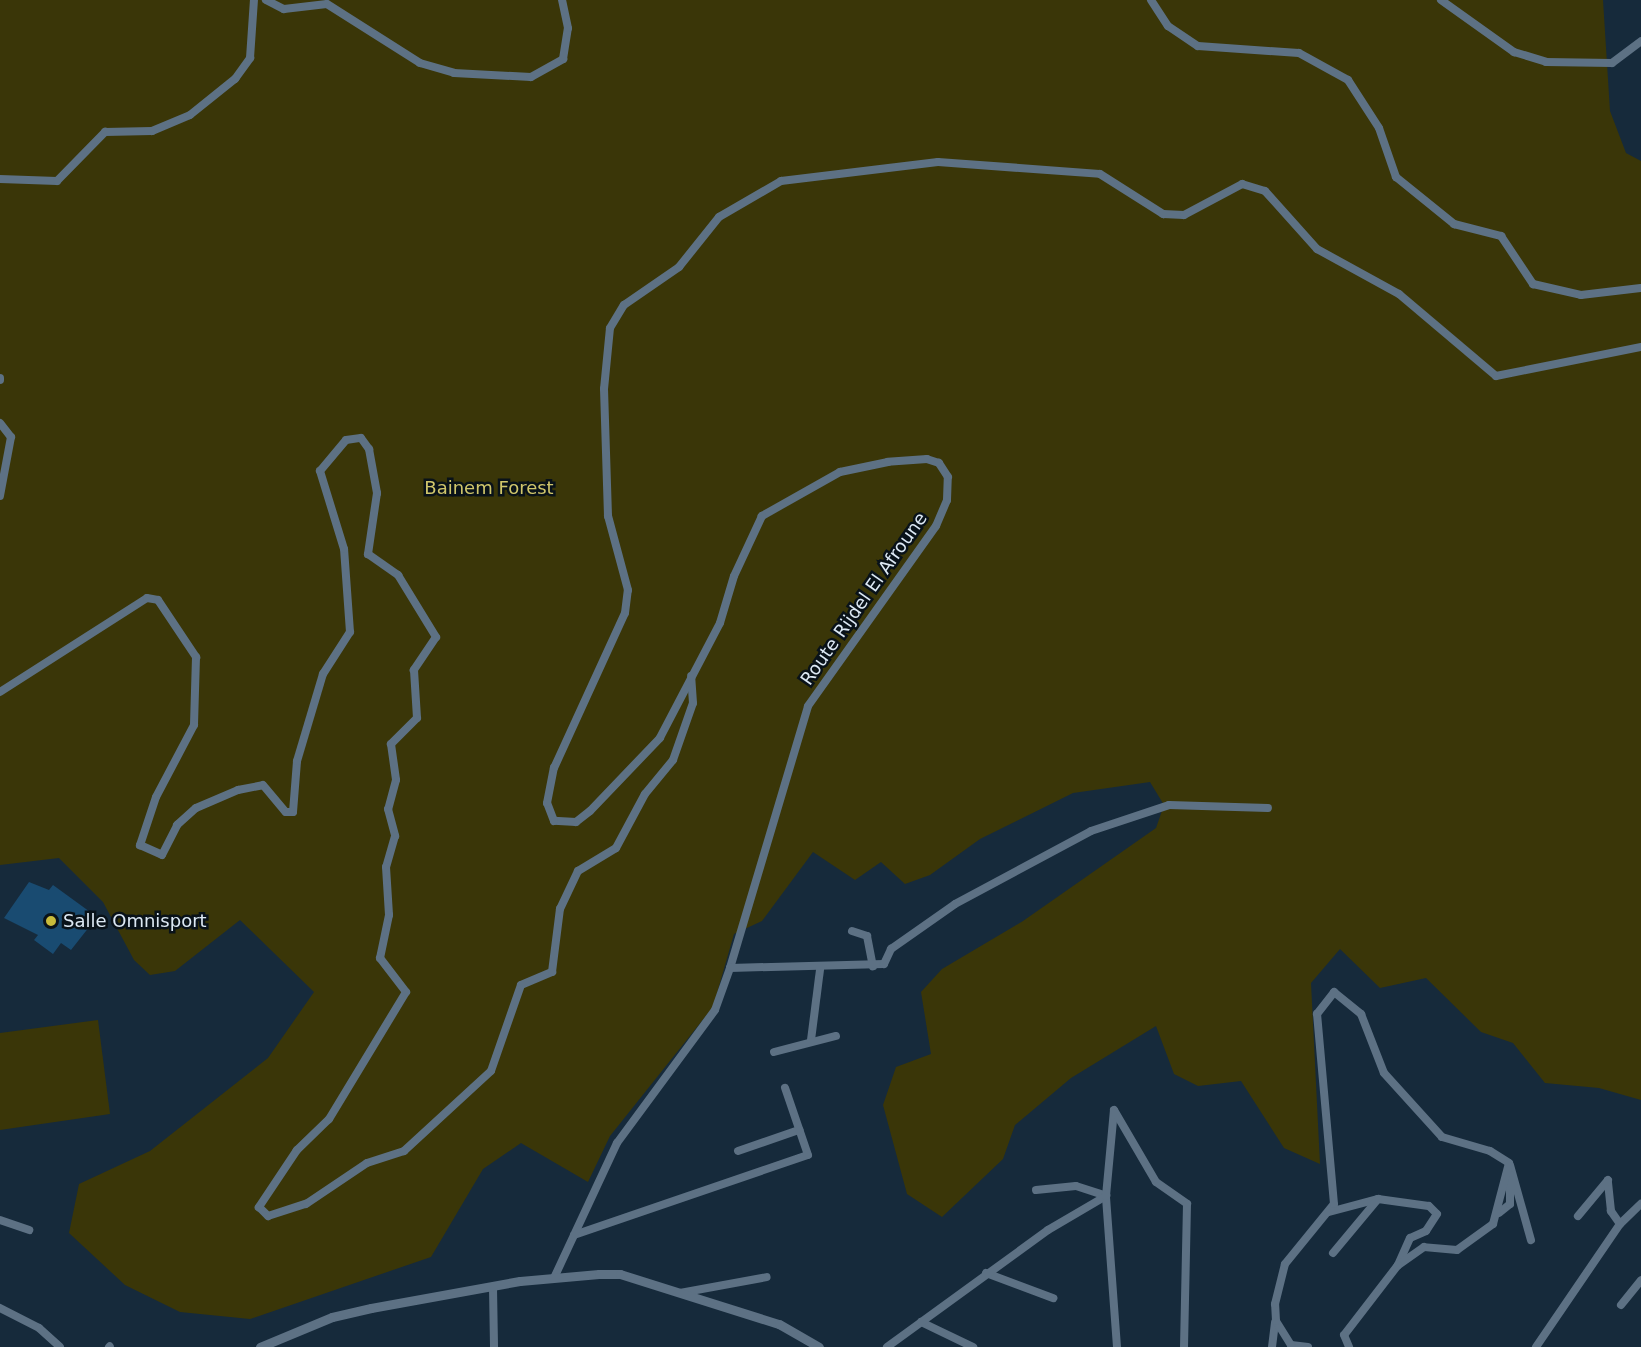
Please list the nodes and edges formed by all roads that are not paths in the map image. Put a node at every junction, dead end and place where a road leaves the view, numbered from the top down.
1 (254, 0) edge
2 (266, 0) edge
3 (562, 0) edge
4 (1150, 0) edge
5 (1440, 0) edge
6 (1641, 41) edge
7 (0, 179) edge
8 (1641, 288) edge
9 (1641, 347) edge
10 (0, 423) edge
11 (0, 496) edge
12 (690, 675) junction
13 (0, 692) edge
14 (1268, 808) dead end
15 (852, 931) dead end
16 (873, 966) junction
17 (730, 968) junction
18 (820, 970) junction
19 (836, 1036) dead end
20 (811, 1040) junction
21 (774, 1052) dead end
22 (785, 1088) dead end
23 (799, 1130) junction
24 (738, 1151) dead end
25 (1509, 1163) junction
26 (1036, 1190) dead end
27 (1106, 1196) junction
28 (1378, 1199) junction
29 (1641, 1204) edge
30 (1329, 1212) junction
31 (1578, 1216) dead end
32 (0, 1220) edge
33 (1620, 1224) junction
34 (29, 1230) dead end
35 (574, 1234) junction
36 (1531, 1240) dead end
37 (1334, 1253) dead end
38 (1398, 1265) junction
39 (986, 1273) junction
40 (767, 1277) dead end
41 (554, 1278) junction
42 (1641, 1280) edge
43 (492, 1288) junction
44 (677, 1294) junction
45 (1053, 1298) dead end
46 (1621, 1305) dead end
47 (0, 1308) edge
48 (1276, 1321) junction
49 (921, 1322) junction
50 (60, 1347) edge
51 (260, 1347) edge
52 (494, 1347) edge
53 (819, 1347) edge
54 (887, 1347) edge
55 (973, 1347) edge
56 (1117, 1347) edge
57 (1184, 1347) edge
58 (1272, 1347) edge
59 (1308, 1347) edge
60 (1349, 1347) edge
61 (1536, 1347) edge

1 - 7 street
2 - 3 street
4 - 8 street
5 - 6 street
9 - 12 street, Route Rijdel El Afroune
10 - 11 street
12 - 13 street
12 - 17 street, Route Rijdel El Afroune
14 - 16 street
15 - 16 street
16 - 18 street
17 - 18 street
17 - 35 street
18 - 20 street
19 - 20 street
20 - 21 street
22 - 23 street
23 - 24 street
23 - 35 street
25 - 30 street
25 - 36 street
25 - 38 street
26 - 27 street
27 - 39 street
27 - 56 street
27 - 57 street
28 - 30 street
28 - 37 street
28 - 38 street
29 - 33 street
30 - 48 street
31 - 33 street
32 - 34 street
33 - 61 street
35 - 41 street
38 - 60 street
39 - 45 street
39 - 49 street
40 - 44 street
41 - 43 street
41 - 44 street
42 - 46 street
43 - 51 street
43 - 52 street
44 - 53 street
47 - 50 street
48 - 58 street
48 - 59 street
49 - 54 street
49 - 55 street

